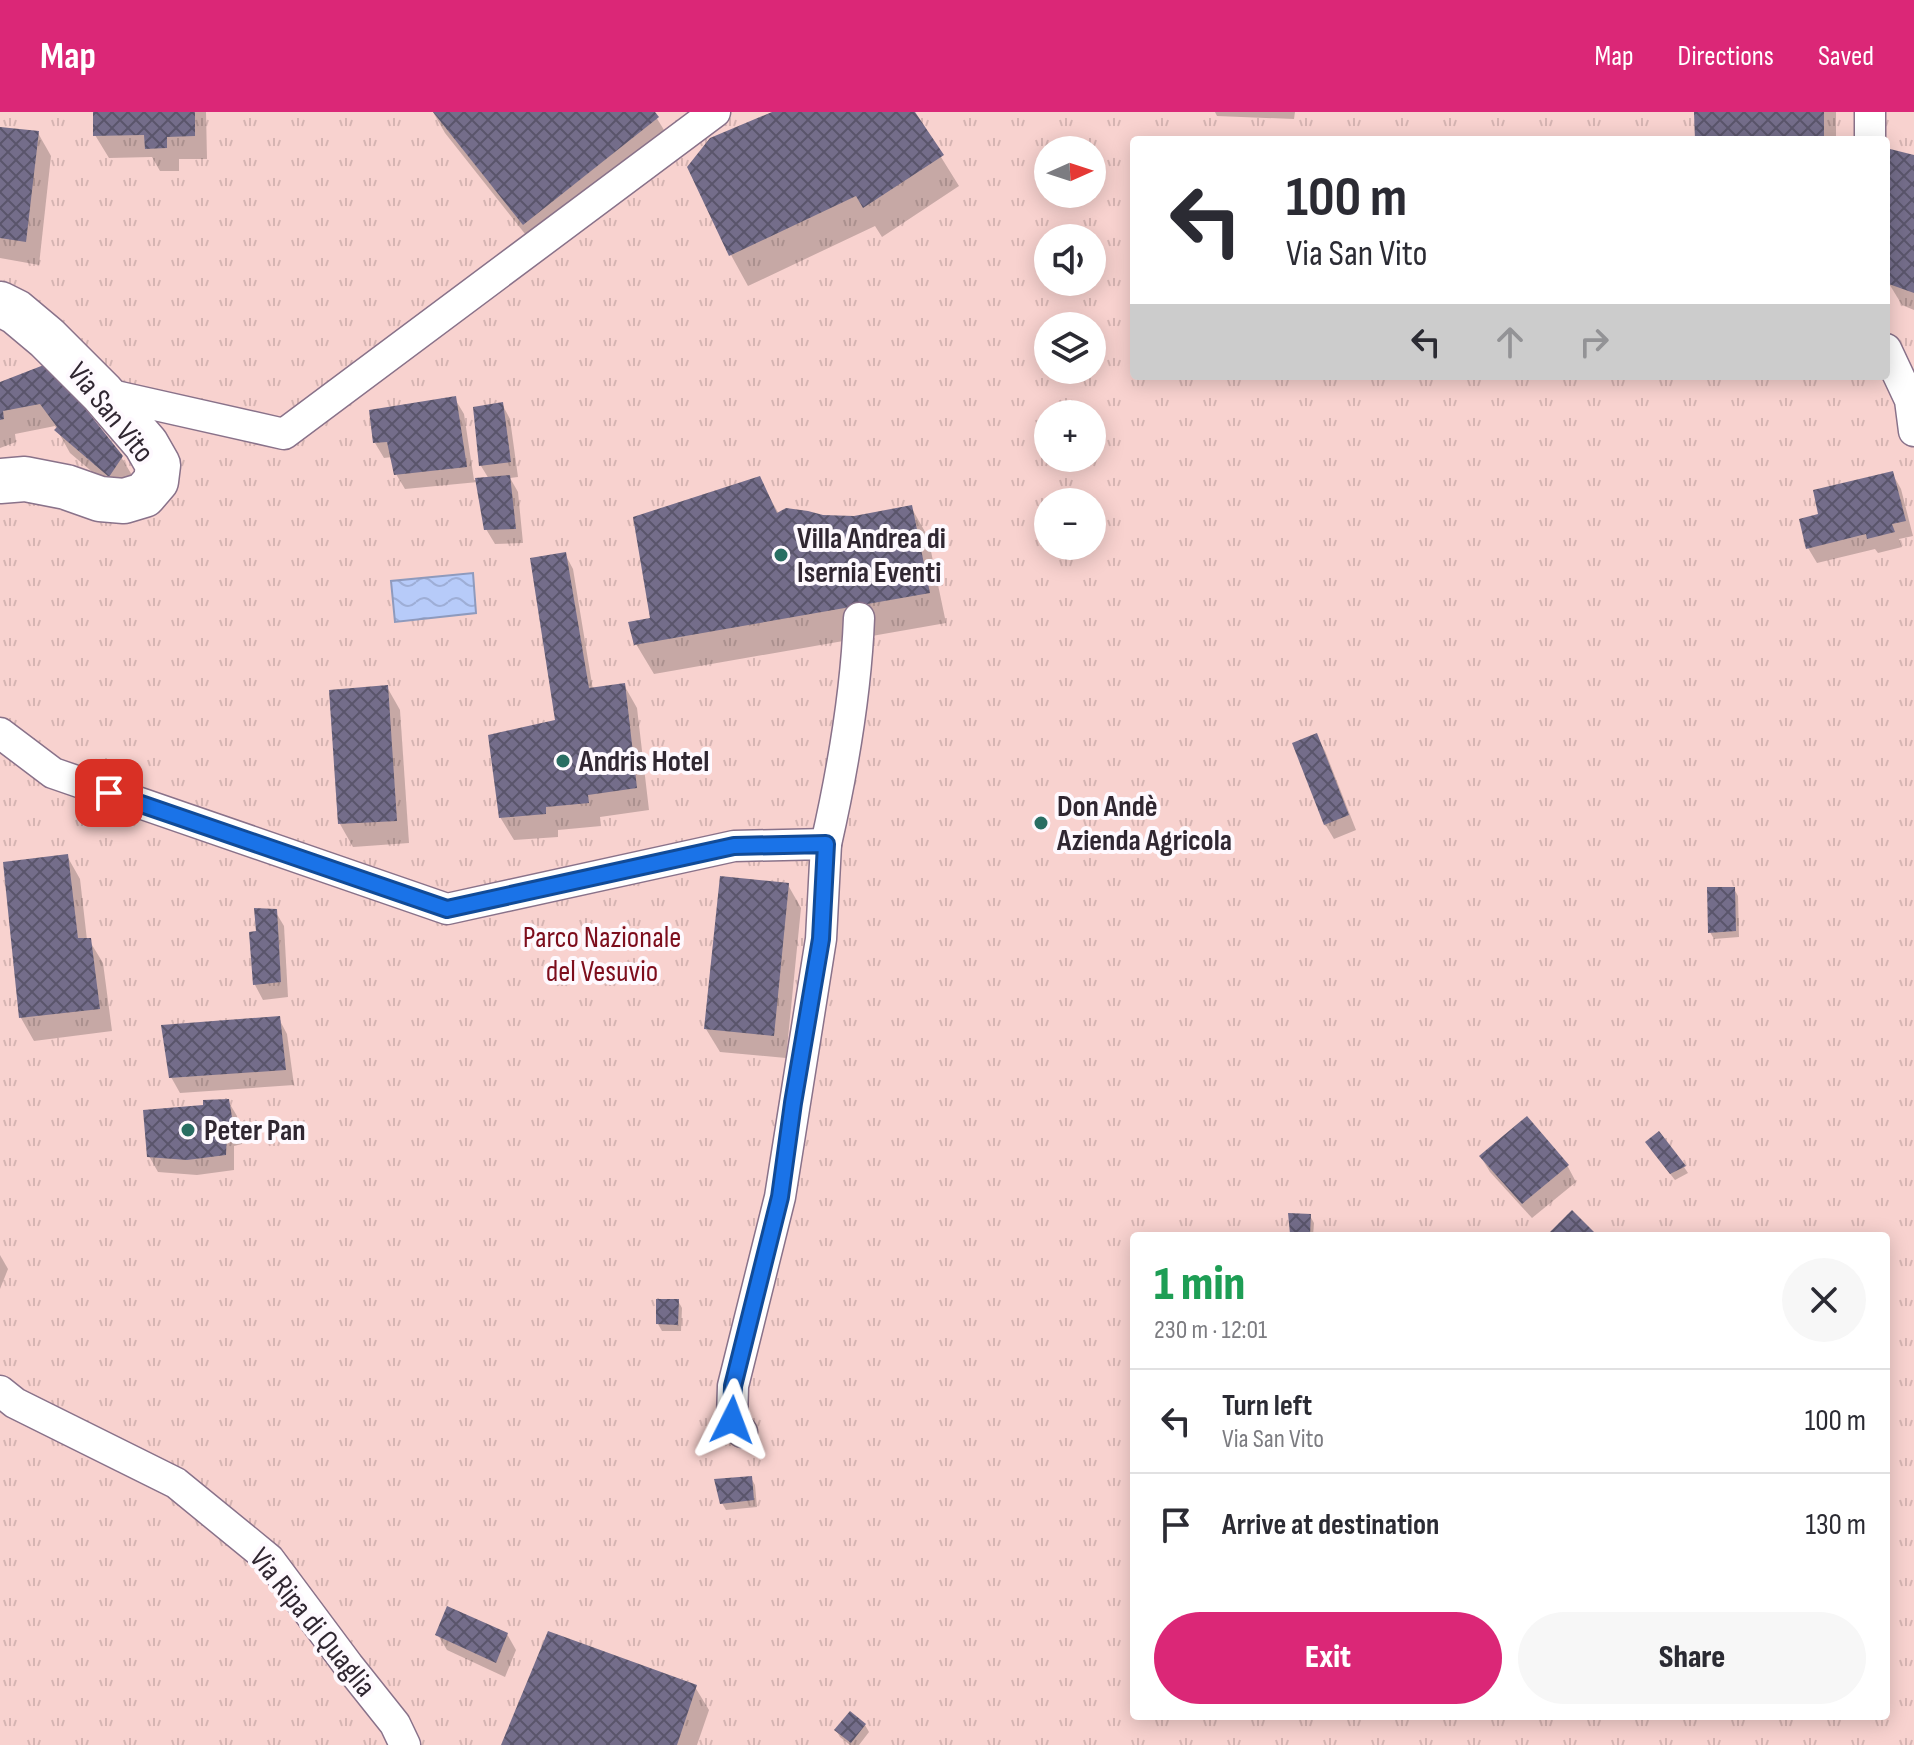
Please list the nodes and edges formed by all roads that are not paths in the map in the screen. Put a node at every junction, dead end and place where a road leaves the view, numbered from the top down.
1 (715, 112) edge
2 (1870, 112) edge
3 (1870, 136) edge
4 (0, 304) edge
5 (1890, 358) edge
6 (102, 393) junction
7 (1914, 431) edge
8 (0, 481) edge
9 (859, 618) dead end
10 (0, 733) edge
11 (826, 844) junction
12 (0, 1391) edge
13 (742, 1432) dead end
14 (405, 1745) edge

1 - 6 street
2 - 3 street
4 - 6 street, Via San Vito
5 - 7 street
6 - 8 street, Via San Vito
9 - 11 street
10 - 11 street
11 - 13 street
12 - 14 street, Via Ripa di Quaglia

